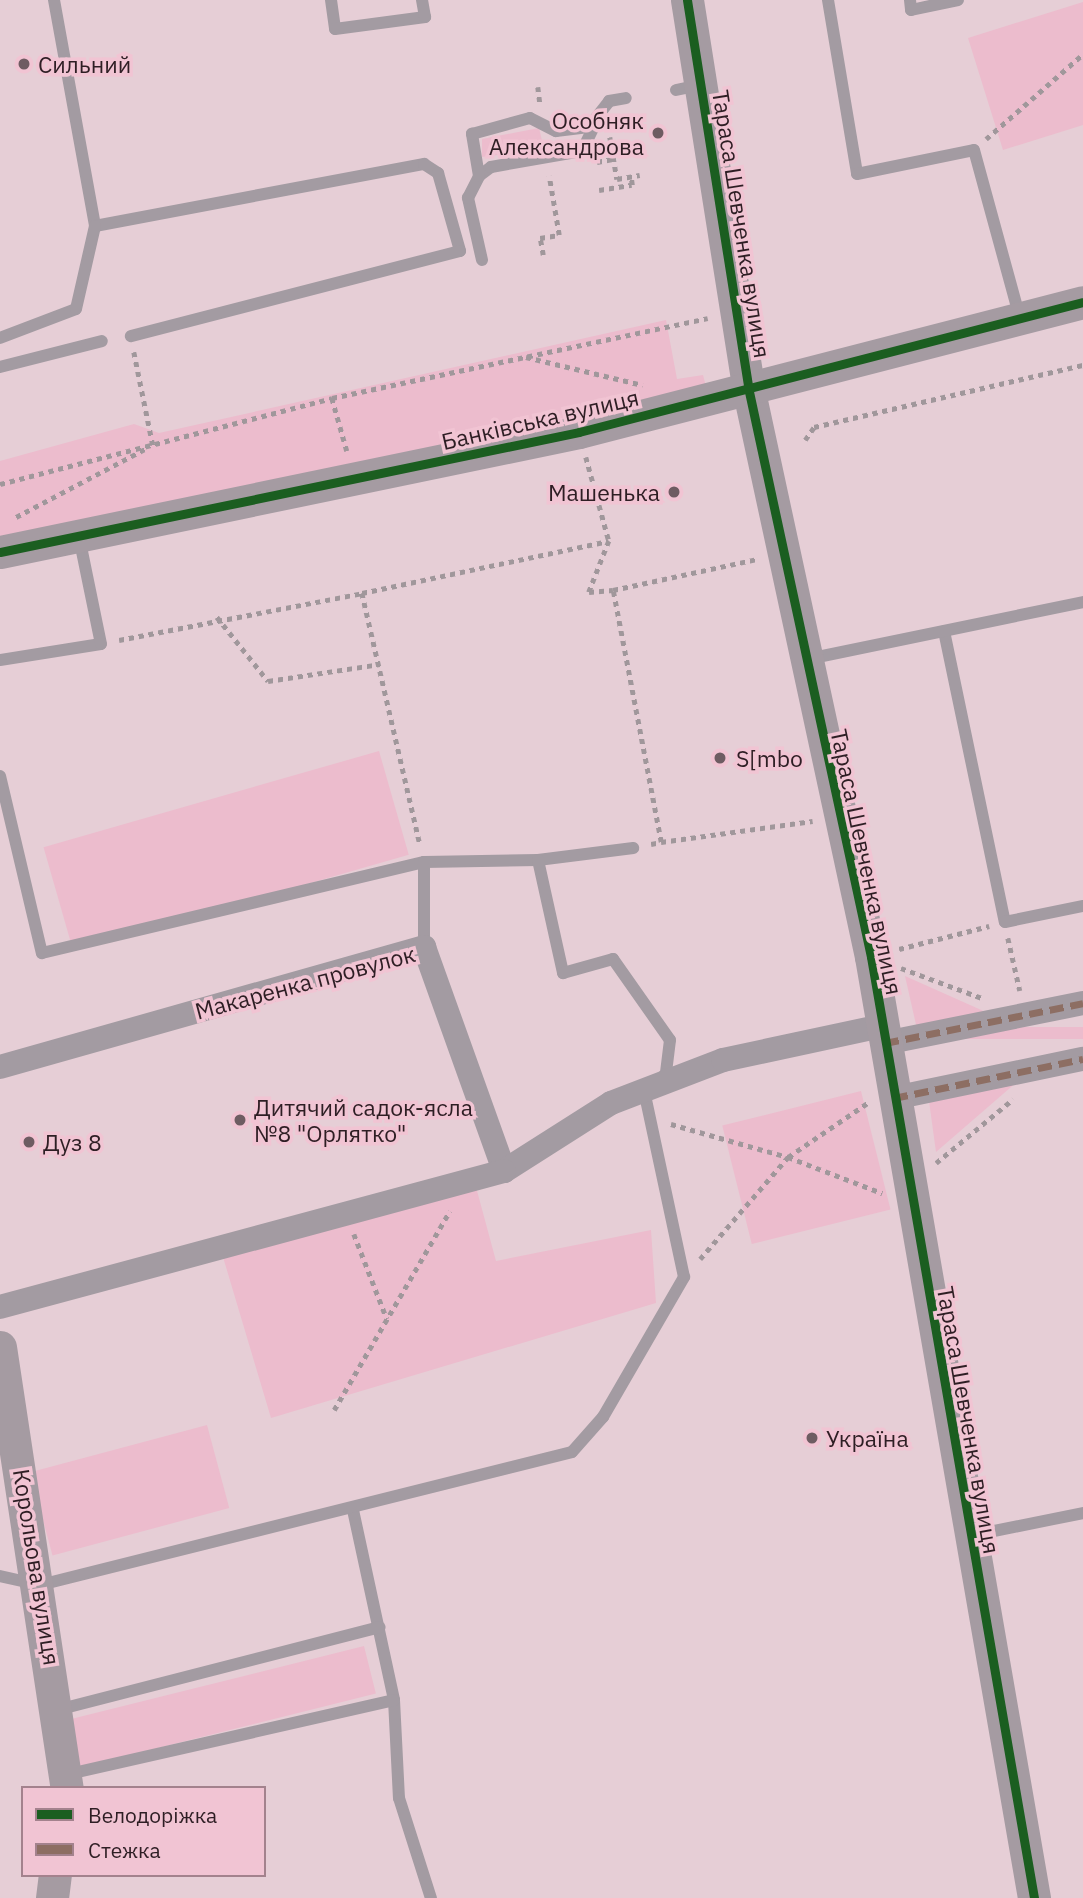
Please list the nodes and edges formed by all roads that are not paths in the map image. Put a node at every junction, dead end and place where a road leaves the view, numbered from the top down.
1 (54, 0) edge
2 (331, 0) edge
3 (422, 0) edge
4 (687, 0) edge
5 (828, 0) edge
6 (910, 0) edge
7 (958, 0) edge
8 (626, 98) dead end
9 (597, 120) junction
10 (479, 176) junction
11 (95, 226) junction
12 (482, 260) dead end
13 (1083, 302) edge
14 (1020, 319) junction
15 (131, 335) road end
16 (0, 338) edge
17 (102, 341) dead end
18 (0, 367) edge
19 (748, 391) junction
20 (79, 536) junction
21 (0, 552) edge
22 (1083, 602) edge
23 (944, 631) junction
24 (0, 660) edge
25 (804, 660) junction
26 (0, 776) edge
27 (633, 848) road end
28 (538, 860) junction
29 (424, 862) junction
30 (1083, 906) edge
31 (424, 947) junction
32 (1083, 1003) edge
33 (884, 1034) junction
34 (1083, 1059) edge
35 (0, 1067) edge
36 (893, 1092) junction
37 (643, 1106) junction
38 (504, 1171) junction
39 (0, 1307) edge
40 (0, 1347) edge
41 (354, 1510) junction
42 (1083, 1513) edge
43 (970, 1536) junction
44 (0, 1576) edge
45 (40, 1585) junction
46 (380, 1627) junction
47 (394, 1700) junction
48 (57, 1710) junction
49 (68, 1781) edge
50 (55, 1877) edge
51 (52, 1898) edge
52 (431, 1898) edge
53 (1034, 1898) edge

1 - 11 lane
2 - 3 lane
4 - 19 street, Тараса Шевченка вулиця
5 - 14 lane
6 - 7 lane
8 - 9 lane
9 - 10 lane
9 - 10 lane
10 - 12 lane
11 - 15 lane
11 - 16 lane
13 - 14 street, Банківська вулиця
14 - 19 street, Банківська вулиця
17 - 18 lane
19 - 20 street, Банківська вулиця
19 - 25 street, Тараса Шевченка вулиця
20 - 21 street, Банківська вулиця
20 - 24 lane
22 - 23 lane
23 - 25 lane
23 - 30 lane
25 - 33 street, Тараса Шевченка вулиця
26 - 29 lane
27 - 28 lane
28 - 29 lane
28 - 37 lane
29 - 31 lane
31 - 35 street, Макаренка провулок
31 - 38 street, Макаренка провулок
32 - 33 street
33 - 36 street, Тараса Шевченка вулиця
33 - 37 street
34 - 36 street
36 - 43 street, Тараса Шевченка вулиця
37 - 38 street
37 - 41 lane
38 - 39 street
40 - 45 street, Корольова вулиця
41 - 45 lane
41 - 46 lane
42 - 43 lane
43 - 53 street, Тараса Шевченка вулиця
44 - 45 lane
45 - 48 street, Корольова вулиця
46 - 47 lane
46 - 48 lane
47 - 49 lane
47 - 52 lane
48 - 49 street, Корольова вулиця
50 - 51 street

